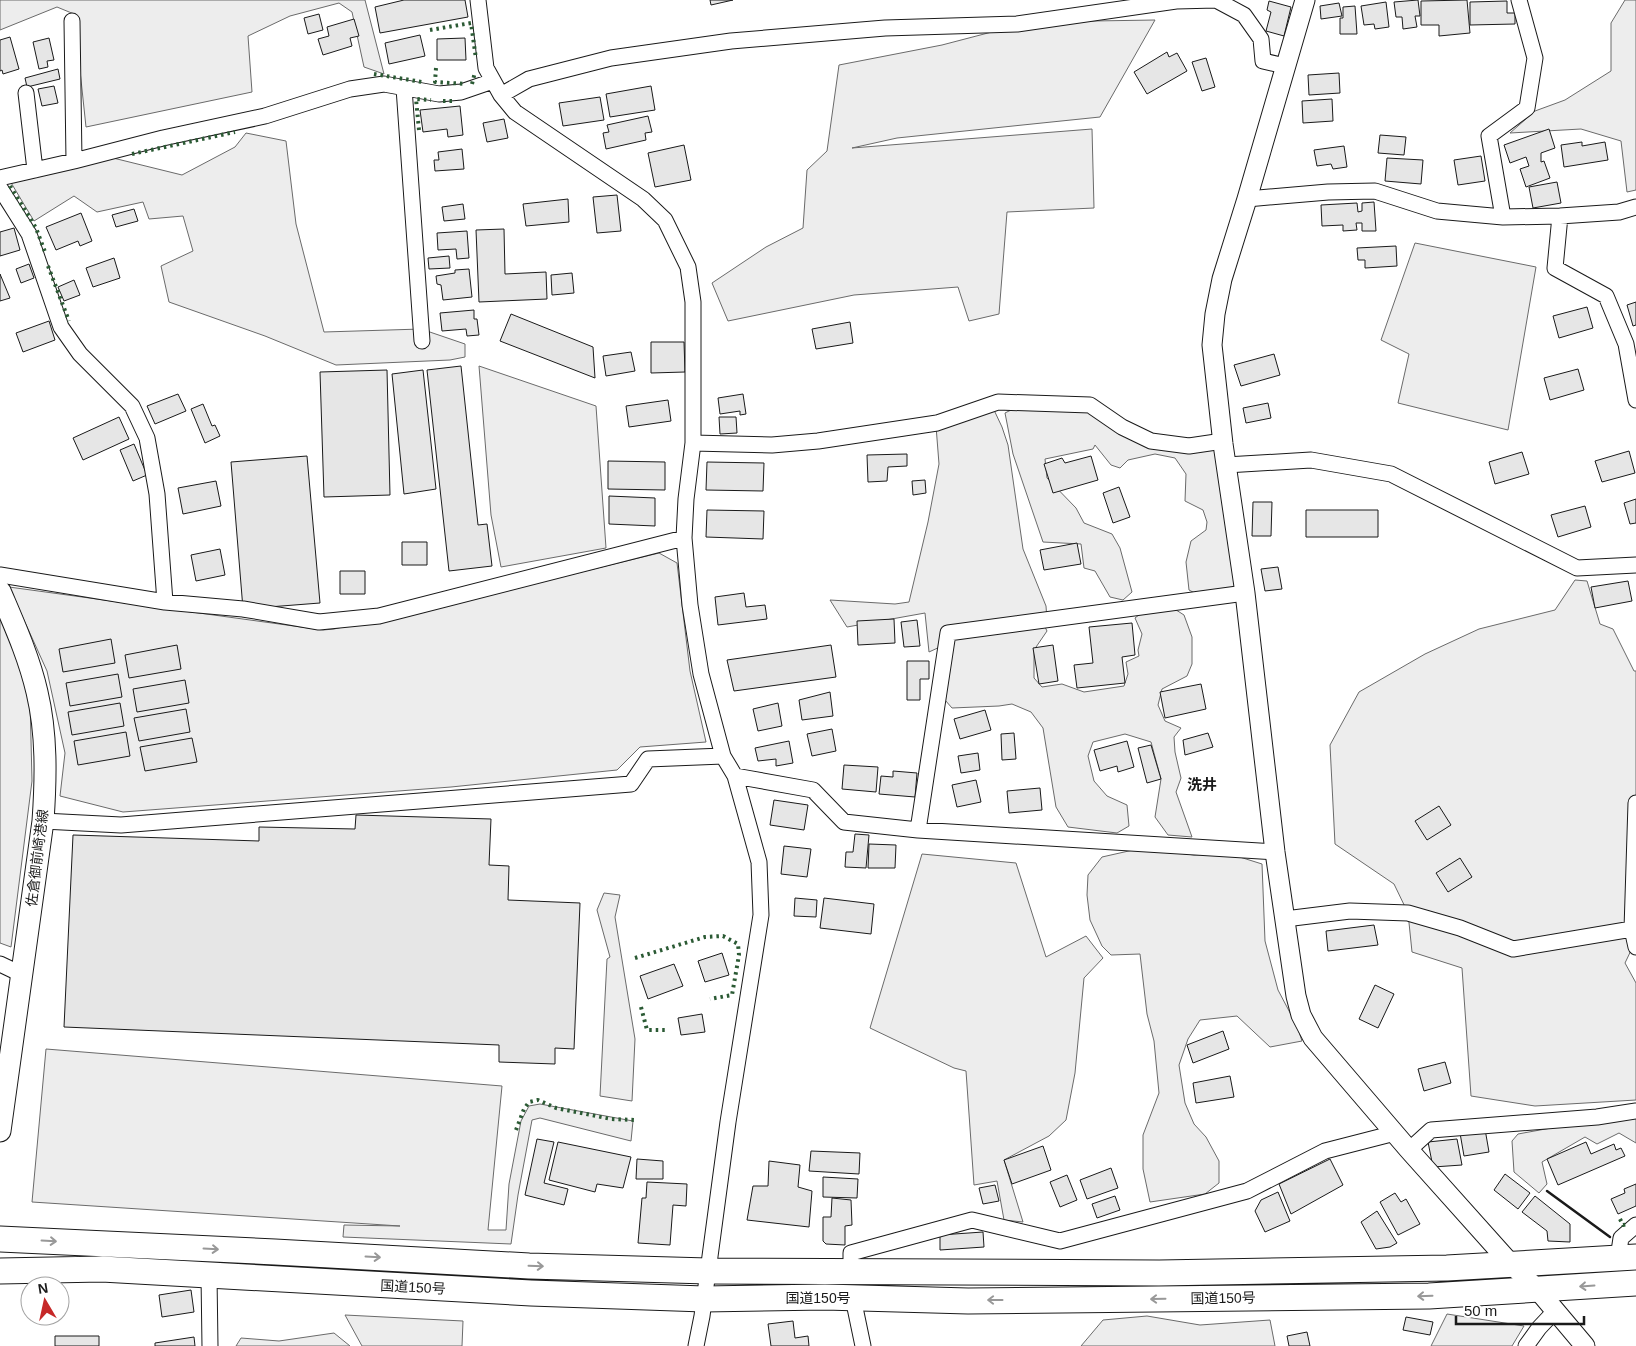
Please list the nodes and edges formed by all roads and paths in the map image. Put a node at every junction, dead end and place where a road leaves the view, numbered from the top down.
1 (478, 0) edge
2 (1305, 0) edge
3 (1519, 0) edge
4 (72, 21) dead end
5 (1285, 66) junction
6 (494, 81) junction
7 (404, 88) junction
8 (26, 93) dead end
9 (502, 95) junction
10 (74, 161) junction
11 (35, 170) junction
12 (0, 178) edge
13 (0, 188) edge
14 (1247, 199) junction
15 (1636, 207) edge
16 (1503, 216) junction
17 (1560, 216) junction
18 (422, 341) dead end
19 (1636, 400) edge
20 (1223, 441) junction
21 (693, 443) junction
22 (1226, 465) junction
23 (684, 538) junction
24 (1636, 565) edge
25 (0, 575) edge
26 (0, 591) edge
27 (1245, 593) junction
28 (165, 602) junction
29 (723, 756) junction
30 (734, 776) junction
31 (1636, 803) edge
32 (43, 821) junction
33 (918, 830) junction
34 (1275, 852) junction
35 (1285, 920) junction
36 (1632, 929) junction
37 (1636, 947) edge
38 (0, 964) edge
39 (22, 974) junction
40 (1636, 1112) edge
41 (0, 1131) edge
42 (1395, 1134) junction
43 (1409, 1150) junction
44 (1636, 1225) edge
45 (0, 1239) edge
46 (1627, 1258) edge
47 (1511, 1264) junction
48 (0, 1271) edge
49 (708, 1271) junction
50 (851, 1272) junction
51 (209, 1276) junction
52 (1636, 1283) edge
53 (1537, 1289) junction
54 (853, 1298) junction
55 (704, 1299) junction
56 (1555, 1311) junction
57 (210, 1346) edge
58 (696, 1346) edge
59 (863, 1346) edge
60 (1526, 1346) edge
61 (1584, 1346) edge

1 - 6 street
2 - 5 street
3 - 16 street
4 - 10 street
5 - 9 street
5 - 14 street
6 - 7 street
6 - 9 street
7 - 10 street
7 - 18 street
8 - 11 street
9 - 21 street
10 - 11 street
11 - 12 street
13 - 28 street
14 - 16 street
14 - 20 street
15 - 17 street
16 - 17 street
17 - 19 street
20 - 21 street
20 - 22 street
21 - 23 street
22 - 24 street
22 - 27 street
23 - 28 street
23 - 29 street
25 - 28 street
26 - 32 main road, 佐倉御前崎港線
27 - 33 street
27 - 34 street
29 - 30 street
29 - 32 street
30 - 33 street
30 - 49 street
31 - 36 street
32 - 39 main road, 佐倉御前崎港線
33 - 34 street
34 - 35 street
35 - 36 street
35 - 42 street
36 - 37 street
38 - 39 street
39 - 41 main road, 佐倉御前崎港線
40 - 43 street
42 - 43 street
42 - 50 street
43 - 47 street
44 - 46 street
45 -> 49 highway, 国道150号
46 - 47 highway, 国道150号
47 - 50 highway, 国道150号
47 - 53 street
48 - 51 highway, 国道150号
49 - 50 highway, 国道150号
49 - 55 street
51 - 55 highway, 国道150号
51 - 57 street
52 -> 53 highway, 国道150号
53 -> 54 highway, 国道150号
53 - 56 street
54 - 55 highway, 国道150号
54 - 59 street
55 - 58 street
56 - 60 street
56 - 61 street

